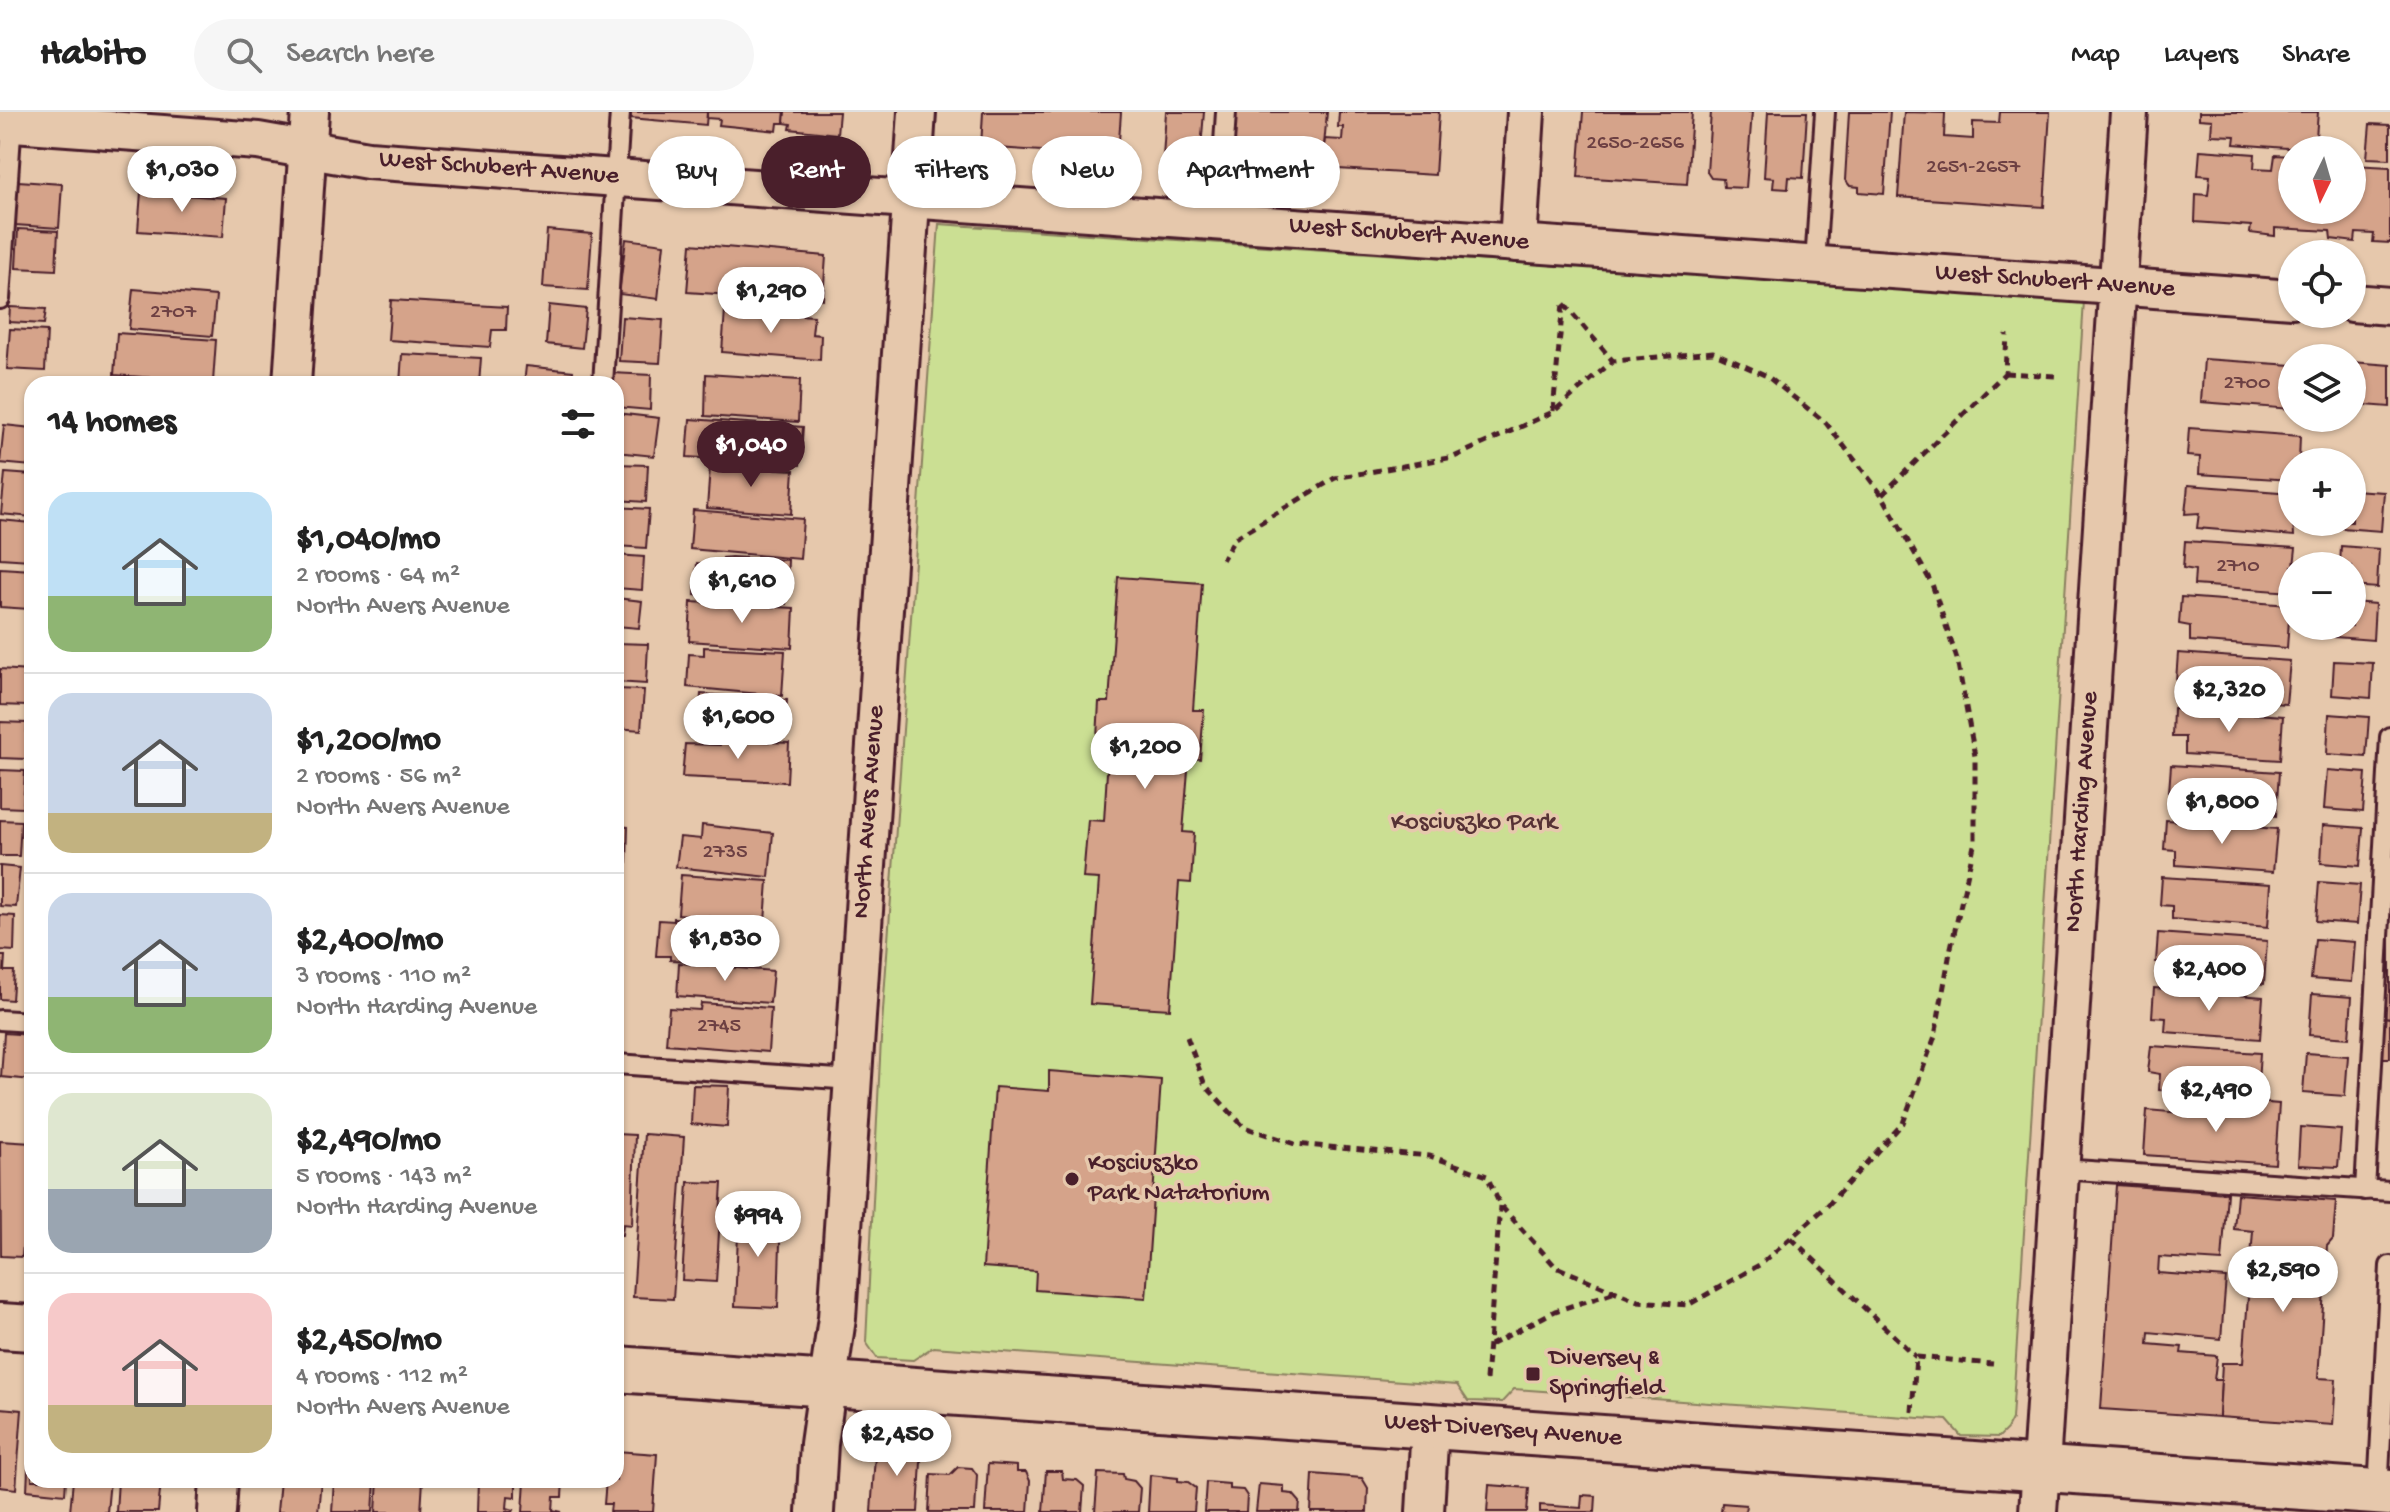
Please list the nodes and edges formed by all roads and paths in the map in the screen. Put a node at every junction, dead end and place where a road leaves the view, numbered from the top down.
1 (310, 112) edge
2 (620, 112) edge
3 (917, 112) edge
4 (1226, 112) edge
5 (1526, 112) edge
6 (1825, 112) edge
7 (2129, 112) edge
8 (8, 119) edge
9 (915, 136) edge
10 (308, 149) junction
11 (616, 177) junction
12 (887, 197) edge
13 (1016, 207) edge
14 (910, 208) edge
15 (1219, 222) junction
16 (1518, 243) junction
17 (1815, 264) junction
18 (2117, 286) junction
19 (2278, 298) edge
20 (0, 299) edge
21 (2366, 304) edge
22 (2390, 306) edge
23 (2007, 334) dead end
24 (1613, 361) junction
25 (2005, 373) junction
26 (293, 376) edge
27 (604, 376) edge
28 (2057, 376) dead end
29 (1553, 412) junction
30 (1882, 495) junction
31 (1222, 560) dead end
32 (2390, 737) edge
33 (0, 1020) edge
34 (24, 1022) edge
35 (1187, 1037) dead end
36 (624, 1065) edge
37 (853, 1080) junction
38 (2060, 1169) junction
39 (2365, 1190) junction
40 (2390, 1191) edge
41 (1500, 1205) junction
42 (1791, 1238) junction
43 (2390, 1266) edge
44 (1616, 1292) junction
45 (0, 1326) edge
46 (24, 1328) edge
47 (1489, 1345) junction
48 (1916, 1357) junction
49 (1993, 1364) dead end
50 (624, 1370) edge
51 (1486, 1380) dead end
52 (826, 1384) junction
53 (1912, 1412) dead end
54 (1430, 1426) junction
55 (2040, 1468) junction
56 (218, 1488) edge
57 (2363, 1496) edge
58 (217, 1512) edge
59 (815, 1512) edge
60 (1425, 1512) edge
61 (2038, 1512) edge

1 - 10 street
2 - 11 lane
3 - 9 street, North Avers Avenue
4 - 15 lane
5 - 16 street
6 - 17 lane
7 - 18 street, North Harding Avenue
8 - 10 street, West Schubert Avenue
8 - 20 lane
10 - 11 street, West Schubert Avenue
10 - 26 street
11 - 12 street, West Schubert Avenue
11 - 27 lane
13 - 15 street, West Schubert Avenue
14 - 37 street, North Avers Avenue
15 - 16 street, West Schubert Avenue
16 - 17 street, West Schubert Avenue
17 - 18 street, West Schubert Avenue
18 - 19 street, West Schubert Avenue
18 - 38 street, North Harding Avenue
21 - 22 street
23 - 25 path
24 - 29 path
24 - 29 path
24 - 30 path
25 - 28 path
25 - 30 path
29 - 31 path
30 - 42 path
32 - 39 lane
33 - 34 lane
35 - 41 path
36 - 37 lane
37 - 52 street, North Avers Avenue
38 - 39 lane
38 - 55 street, North Harding Avenue
39 - 40 lane
41 - 44 path
41 - 47 path
42 - 44 path
42 - 48 path
43 - 57 lane
44 - 47 path
45 - 46 main road
47 - 51 path
48 - 49 path
48 - 53 path
50 - 52 main road, West Diversey Avenue
52 - 54 main road, West Diversey Avenue
52 - 59 street, North Avers Avenue
54 - 55 main road, West Diversey Avenue
54 - 60 street
55 - 57 main road, West Diversey Avenue
55 - 61 street, North Harding Avenue
56 - 58 street

